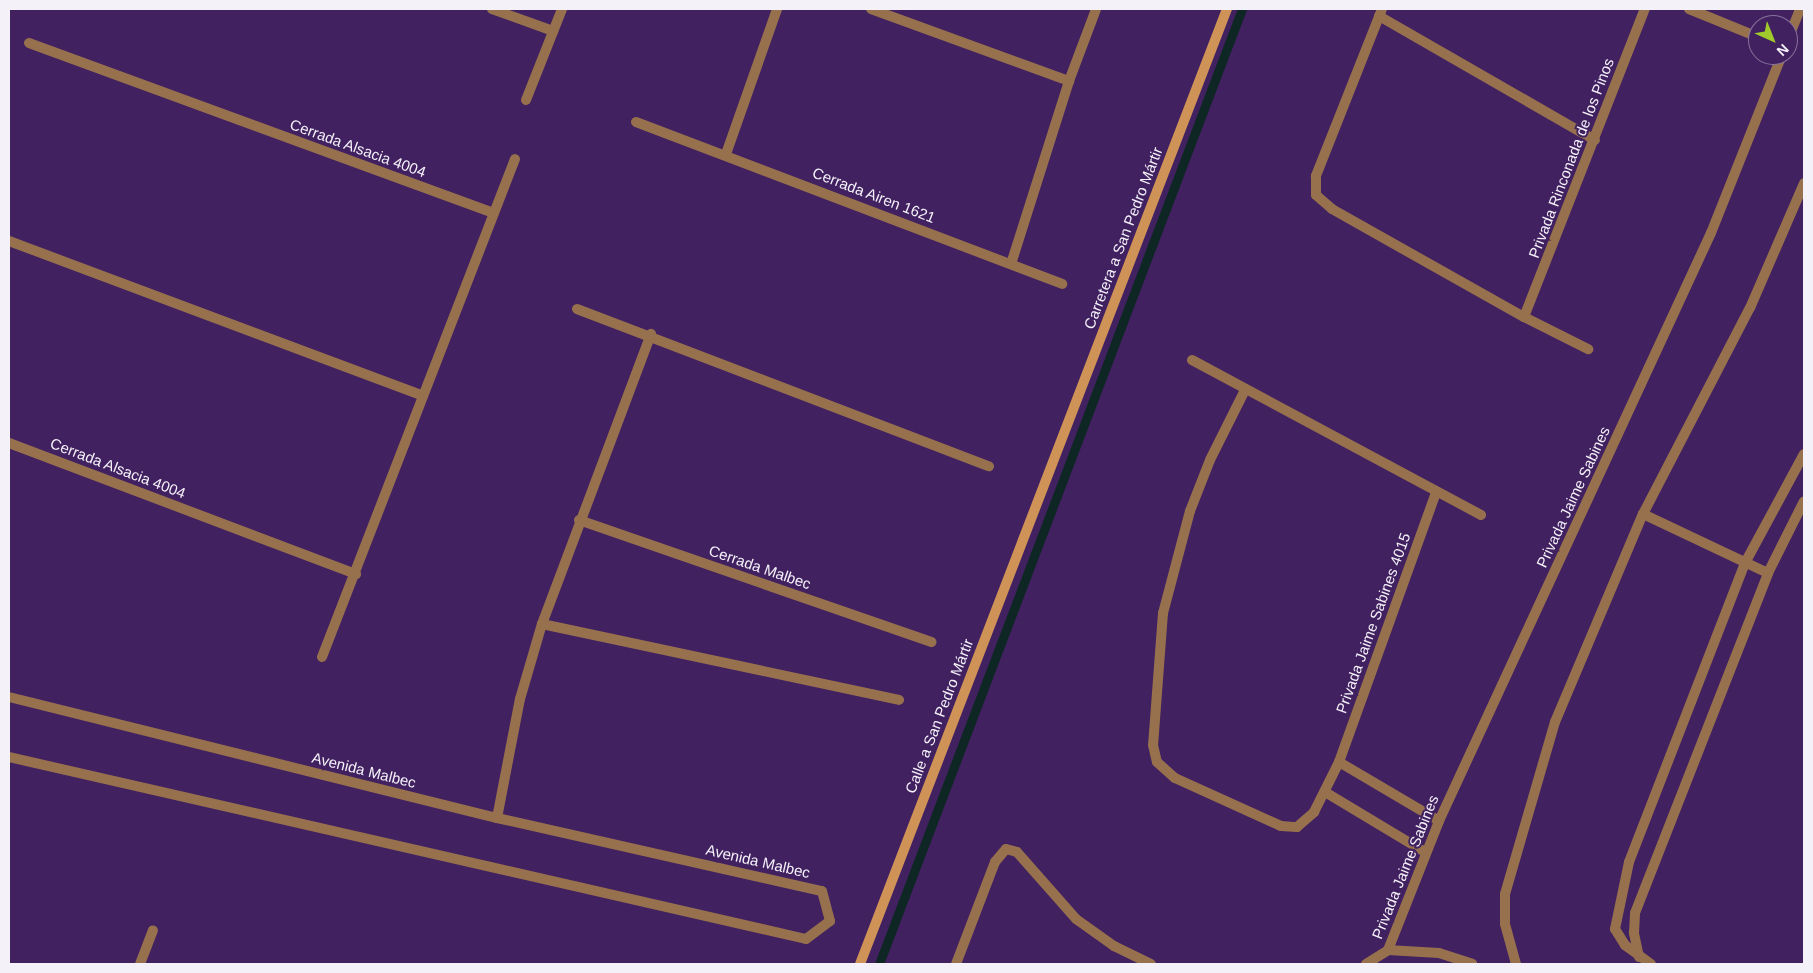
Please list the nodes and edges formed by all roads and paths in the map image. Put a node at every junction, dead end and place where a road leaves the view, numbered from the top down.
1 (492, 9) edge
2 (562, 9) edge
3 (777, 9) edge
4 (871, 9) edge
5 (1096, 9) edge
6 (1227, 9) edge
7 (1645, 9) edge
8 (1688, 9) edge
9 (1380, 13) edge
10 (553, 31) junction
11 (1748, 33) edge
12 (29, 43) dead end
13 (1778, 65) edge
14 (1069, 81) junction
15 (526, 100) dead end
16 (636, 122) dead end
17 (1595, 140) junction
18 (726, 154) junction
19 (515, 159) dead end
20 (1804, 183) edge
21 (493, 214) junction
22 (9, 241) edge
23 (1011, 264) junction
24 (1062, 284) dead end
25 (577, 309) dead end
26 (1524, 318) junction
27 (651, 334) junction
28 (1588, 349) dead end
29 (1192, 360) dead end
30 (1245, 390) junction
31 (423, 396) junction
32 (9, 443) edge
33 (1804, 454) edge
34 (989, 466) dead end
35 (1047, 478) joint
36 (1436, 493) junction
37 (1804, 501) edge
38 (1644, 514) junction
39 (1481, 515) dead end
40 (578, 520) junction
41 (1745, 563) junction
42 (1768, 573) junction
43 (356, 574) junction
44 (542, 624) junction
45 (932, 642) dead end
46 (322, 657) dead end
47 (9, 697) edge
48 (899, 700) dead end
49 (9, 757) edge
50 (1339, 762) junction
51 (1325, 792) junction
52 (497, 818) junction
53 (1438, 821) junction
54 (1425, 852) junction
55 (153, 930) dead end
56 (1388, 950) junction
57 (1640, 958) junction
58 (140, 964) edge
59 (860, 964) edge
60 (956, 964) edge
61 (1151, 964) edge
62 (1366, 964) edge
63 (1472, 964) edge
64 (1516, 964) edge
65 (1651, 964) edge

1 - 10 street
2 - 10 street
3 - 18 street
4 - 14 street
5 - 14 street
6 - 35 main road, Carretera a San Pedro Mártir
7 - 17 street, Privada Rinconada de los Pinos
8 - 11 street
9 - 17 street
9 - 26 street
10 - 15 street
12 - 21 street, Cerrada Alsacia 4004
13 - 53 street, Privada Jaime Sabines
14 - 23 street
16 - 18 street, Cerrada Airen 1621
17 - 26 street, Privada Rinconada de los Pinos
18 - 23 street, Cerrada Airen 1621
19 - 21 street
20 - 38 street
21 - 31 street
22 - 31 street
23 - 24 street, Cerrada Airen 1621
25 - 27 street
26 - 28 street
27 - 34 street
27 - 40 street
29 - 30 street
30 - 36 street
30 - 51 street, Privada Jaime Sabines 4015
31 - 43 street
32 - 43 street, Cerrada Alsacia 4004
33 - 41 street
35 - 59 main road, Calle a San Pedro Mártir
36 - 39 street
36 - 50 street, Privada Jaime Sabines 4015
37 - 42 street
38 - 41 street
38 - 64 street
40 - 44 street
40 - 45 street, Cerrada Malbec
41 - 42 street
41 - 57 street
42 - 57 street
43 - 46 street
44 - 48 street
44 - 52 street
47 - 52 street, Avenida Malbec
49 - 52 street, Avenida Malbec
50 - 51 street, Privada Jaime Sabines 4015
50 - 53 street
51 - 54 street
53 - 54 street, Privada Jaime Sabines
54 - 56 street, Privada Jaime Sabines
55 - 58 street
56 - 62 street
56 - 63 street
57 - 65 street
60 - 61 street

